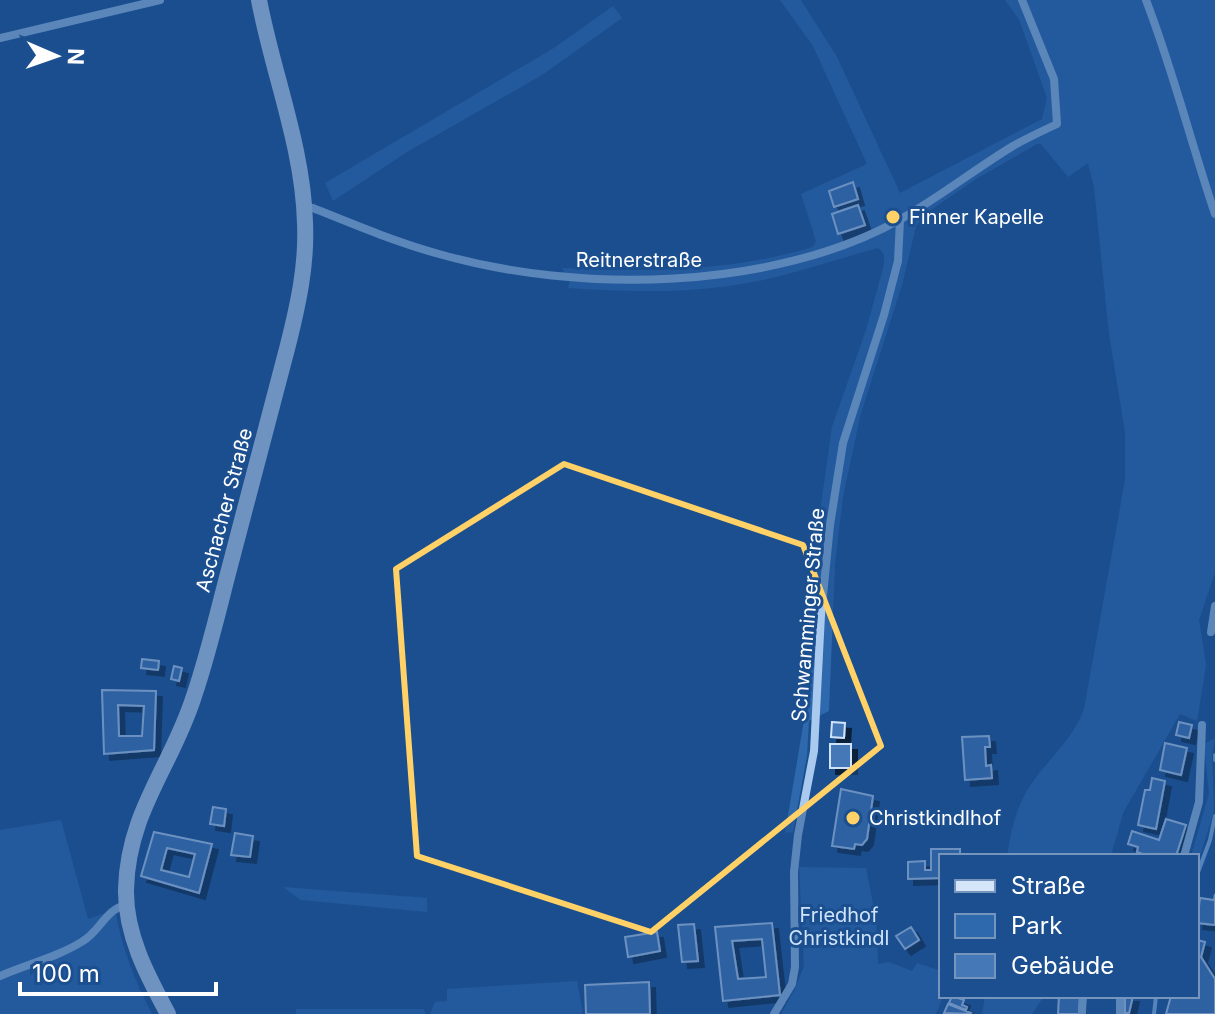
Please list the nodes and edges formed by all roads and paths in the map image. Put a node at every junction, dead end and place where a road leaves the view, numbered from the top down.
1 (160, 0) edge
2 (259, 0) edge
3 (1022, 0) edge
4 (1146, 0) edge
5 (0, 38) edge
6 (305, 209) junction
7 (1215, 214) edge
8 (900, 220) junction
9 (1215, 606) edge
10 (1211, 632) dead end
11 (1202, 725) dead end
12 (1185, 854) edge
13 (126, 905) junction
14 (0, 976) edge
15 (168, 1014) edge
16 (774, 1014) edge

1 - 5 street
2 - 6 street, Aschacher Straße
3 - 8 street, Reitnerstraße
4 - 7 street
6 - 8 street, Reitnerstraße
6 - 13 street, Aschacher Straße
8 - 16 street, Schwamminger Straße
9 - 10 street
11 - 12 street
13 - 14 street
13 - 15 street, Aschacher Straße

